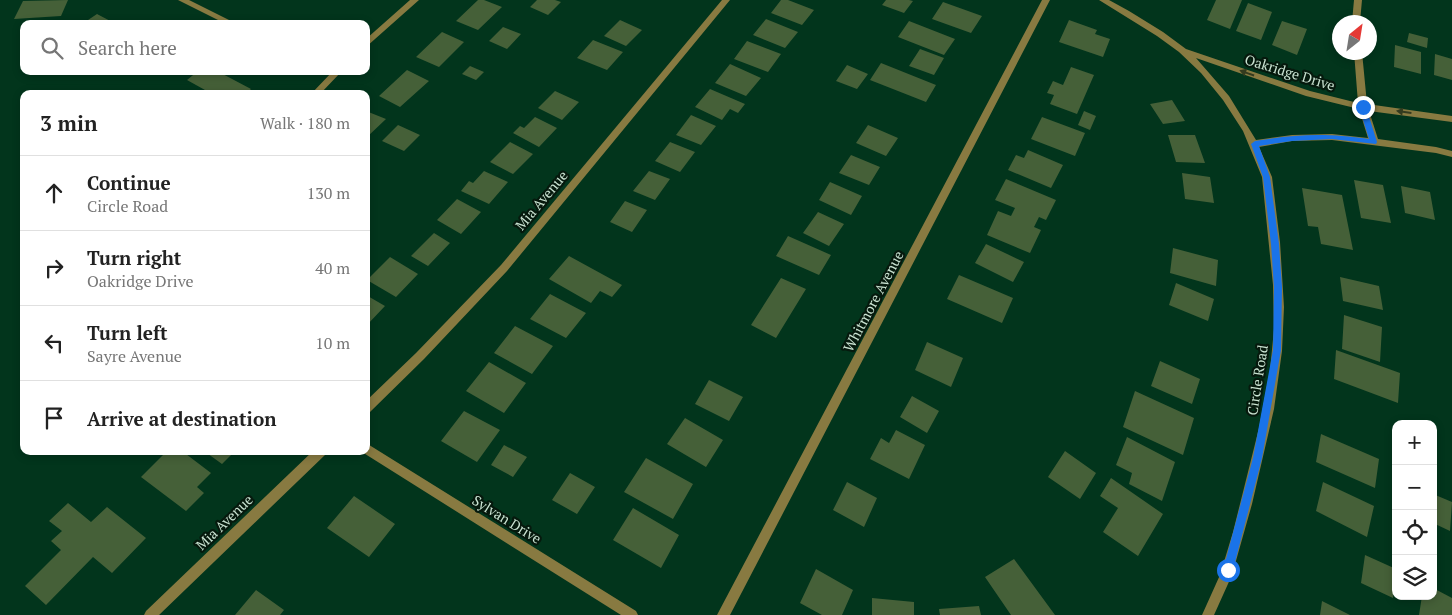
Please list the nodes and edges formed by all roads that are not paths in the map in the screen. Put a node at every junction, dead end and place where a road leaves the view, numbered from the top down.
1 (182, 0) edge
2 (415, 0) edge
3 (726, 0) edge
4 (1046, 0) edge
5 (1103, 0) edge
6 (1358, 0) edge
7 (1356, 15) edge
8 (224, 20) edge
9 (370, 40) edge
10 (1182, 50) junction
11 (1359, 60) edge
12 (334, 75) edge
13 (319, 90) edge
14 (1363, 107) junction
15 (1452, 119) edge
16 (1374, 142) junction
17 (1255, 144) junction
18 (1452, 154) edge
19 (370, 404) edge
20 (370, 451) edge
21 (317, 455) edge
22 (150, 615) edge
23 (632, 615) edge
24 (723, 615) edge
25 (1208, 615) edge

1 - 8 street
2 - 9 street
3 - 19 street, Mia Avenue
4 - 24 street, Whitmore Avenue
5 - 10 street, Oakridge Drive
6 - 7 street
14 -> 10 street, Oakridge Drive
10 - 17 street, Oakridge Drive
11 - 14 street
12 - 13 street
15 -> 14 street, Oakridge Drive
14 - 16 street
16 - 17 street
16 - 18 street
17 - 25 street, Circle Road
20 - 23 street, Sylvan Drive
21 - 22 street, Mia Avenue

